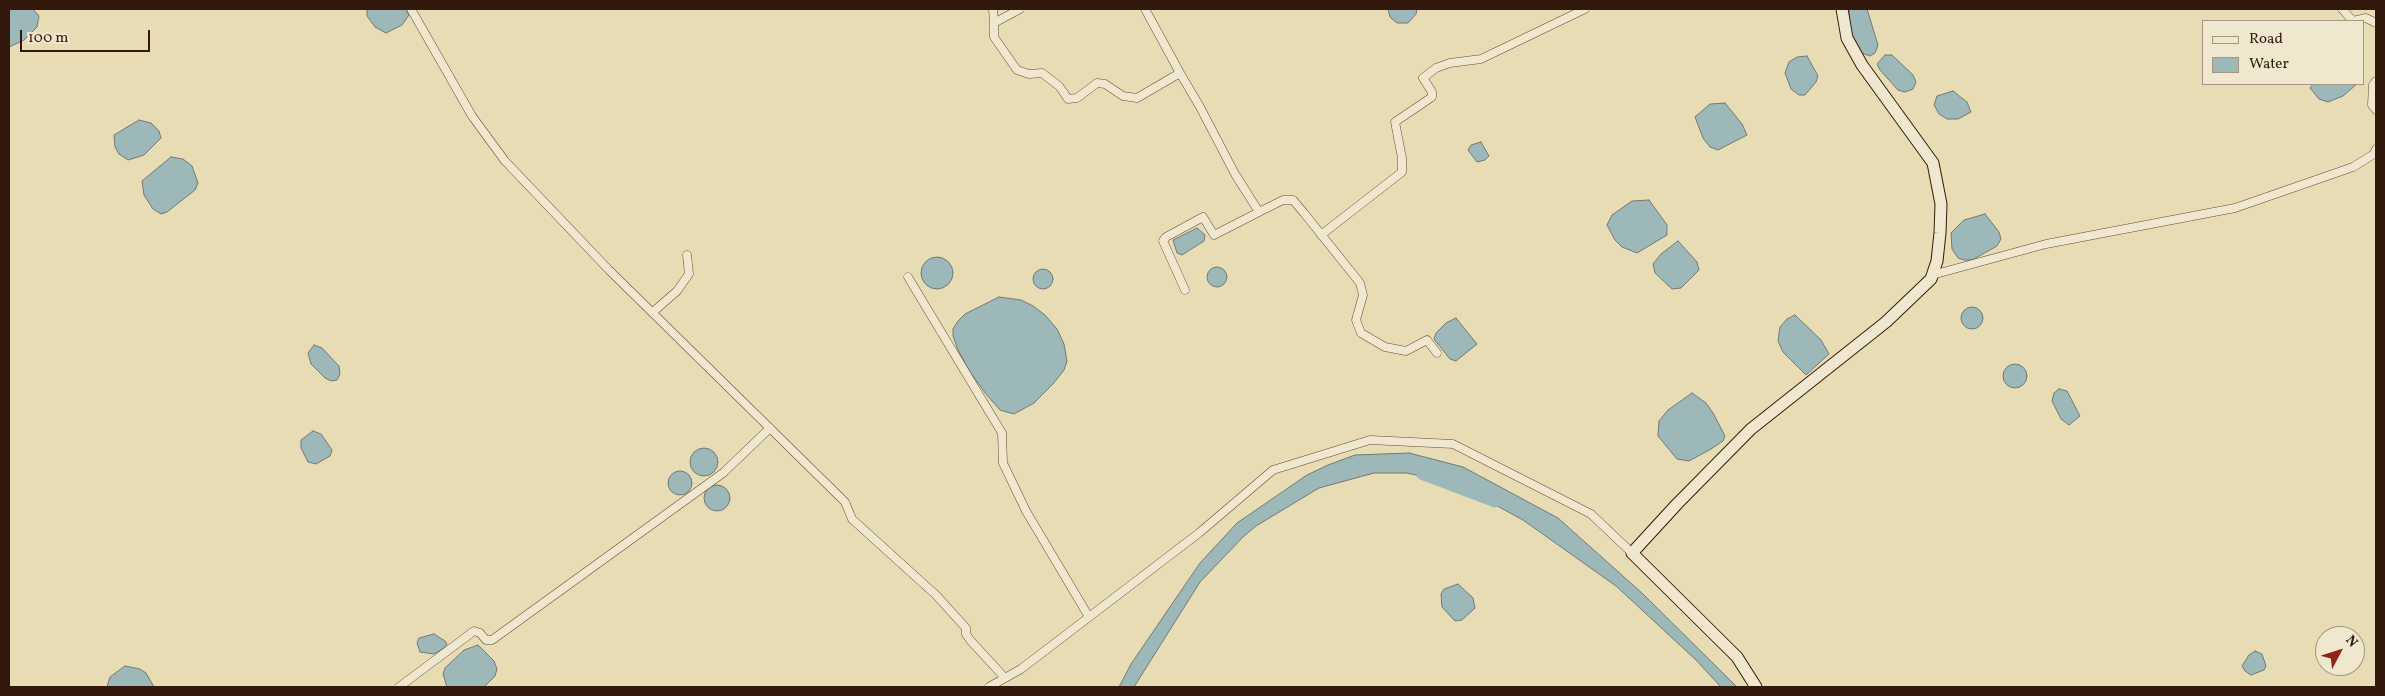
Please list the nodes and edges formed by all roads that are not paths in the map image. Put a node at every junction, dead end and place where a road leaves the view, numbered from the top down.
1 (411, 9) edge
2 (993, 9) edge
3 (1020, 9) edge
4 (1145, 9) edge
5 (1585, 9) edge
6 (1842, 9) edge
7 (2342, 9) edge
8 (2352, 20) edge
9 (2357, 20) edge
10 (994, 23) junction
11 (2376, 23) edge
12 (1180, 73) junction
13 (2376, 81) edge
14 (2376, 110) edge
15 (2376, 149) edge
16 (1260, 212) junction
17 (1321, 235) junction
18 (687, 255) dead end
19 (1932, 275) junction
20 (908, 277) dead end
21 (1185, 290) dead end
22 (653, 312) junction
23 (1437, 353) dead end
24 (770, 428) junction
25 (1632, 553) junction
26 (1089, 617) junction
27 (1005, 678) junction
28 (399, 687) edge
29 (989, 687) edge
30 (1756, 687) edge

1 - 22 street
2 - 10 street
3 - 10 street
4 - 12 street
5 - 17 street
6 - 19 main road
7 - 8 street
9 - 11 street
10 - 12 street
12 - 16 street
13 - 14 street
15 - 19 street
16 - 17 street
16 - 21 street
17 - 23 street
18 - 22 street
19 - 25 main road
20 - 26 street
22 - 24 street
24 - 27 street
24 - 28 street
25 - 26 street
25 - 30 main road
26 - 27 street
27 - 29 street

